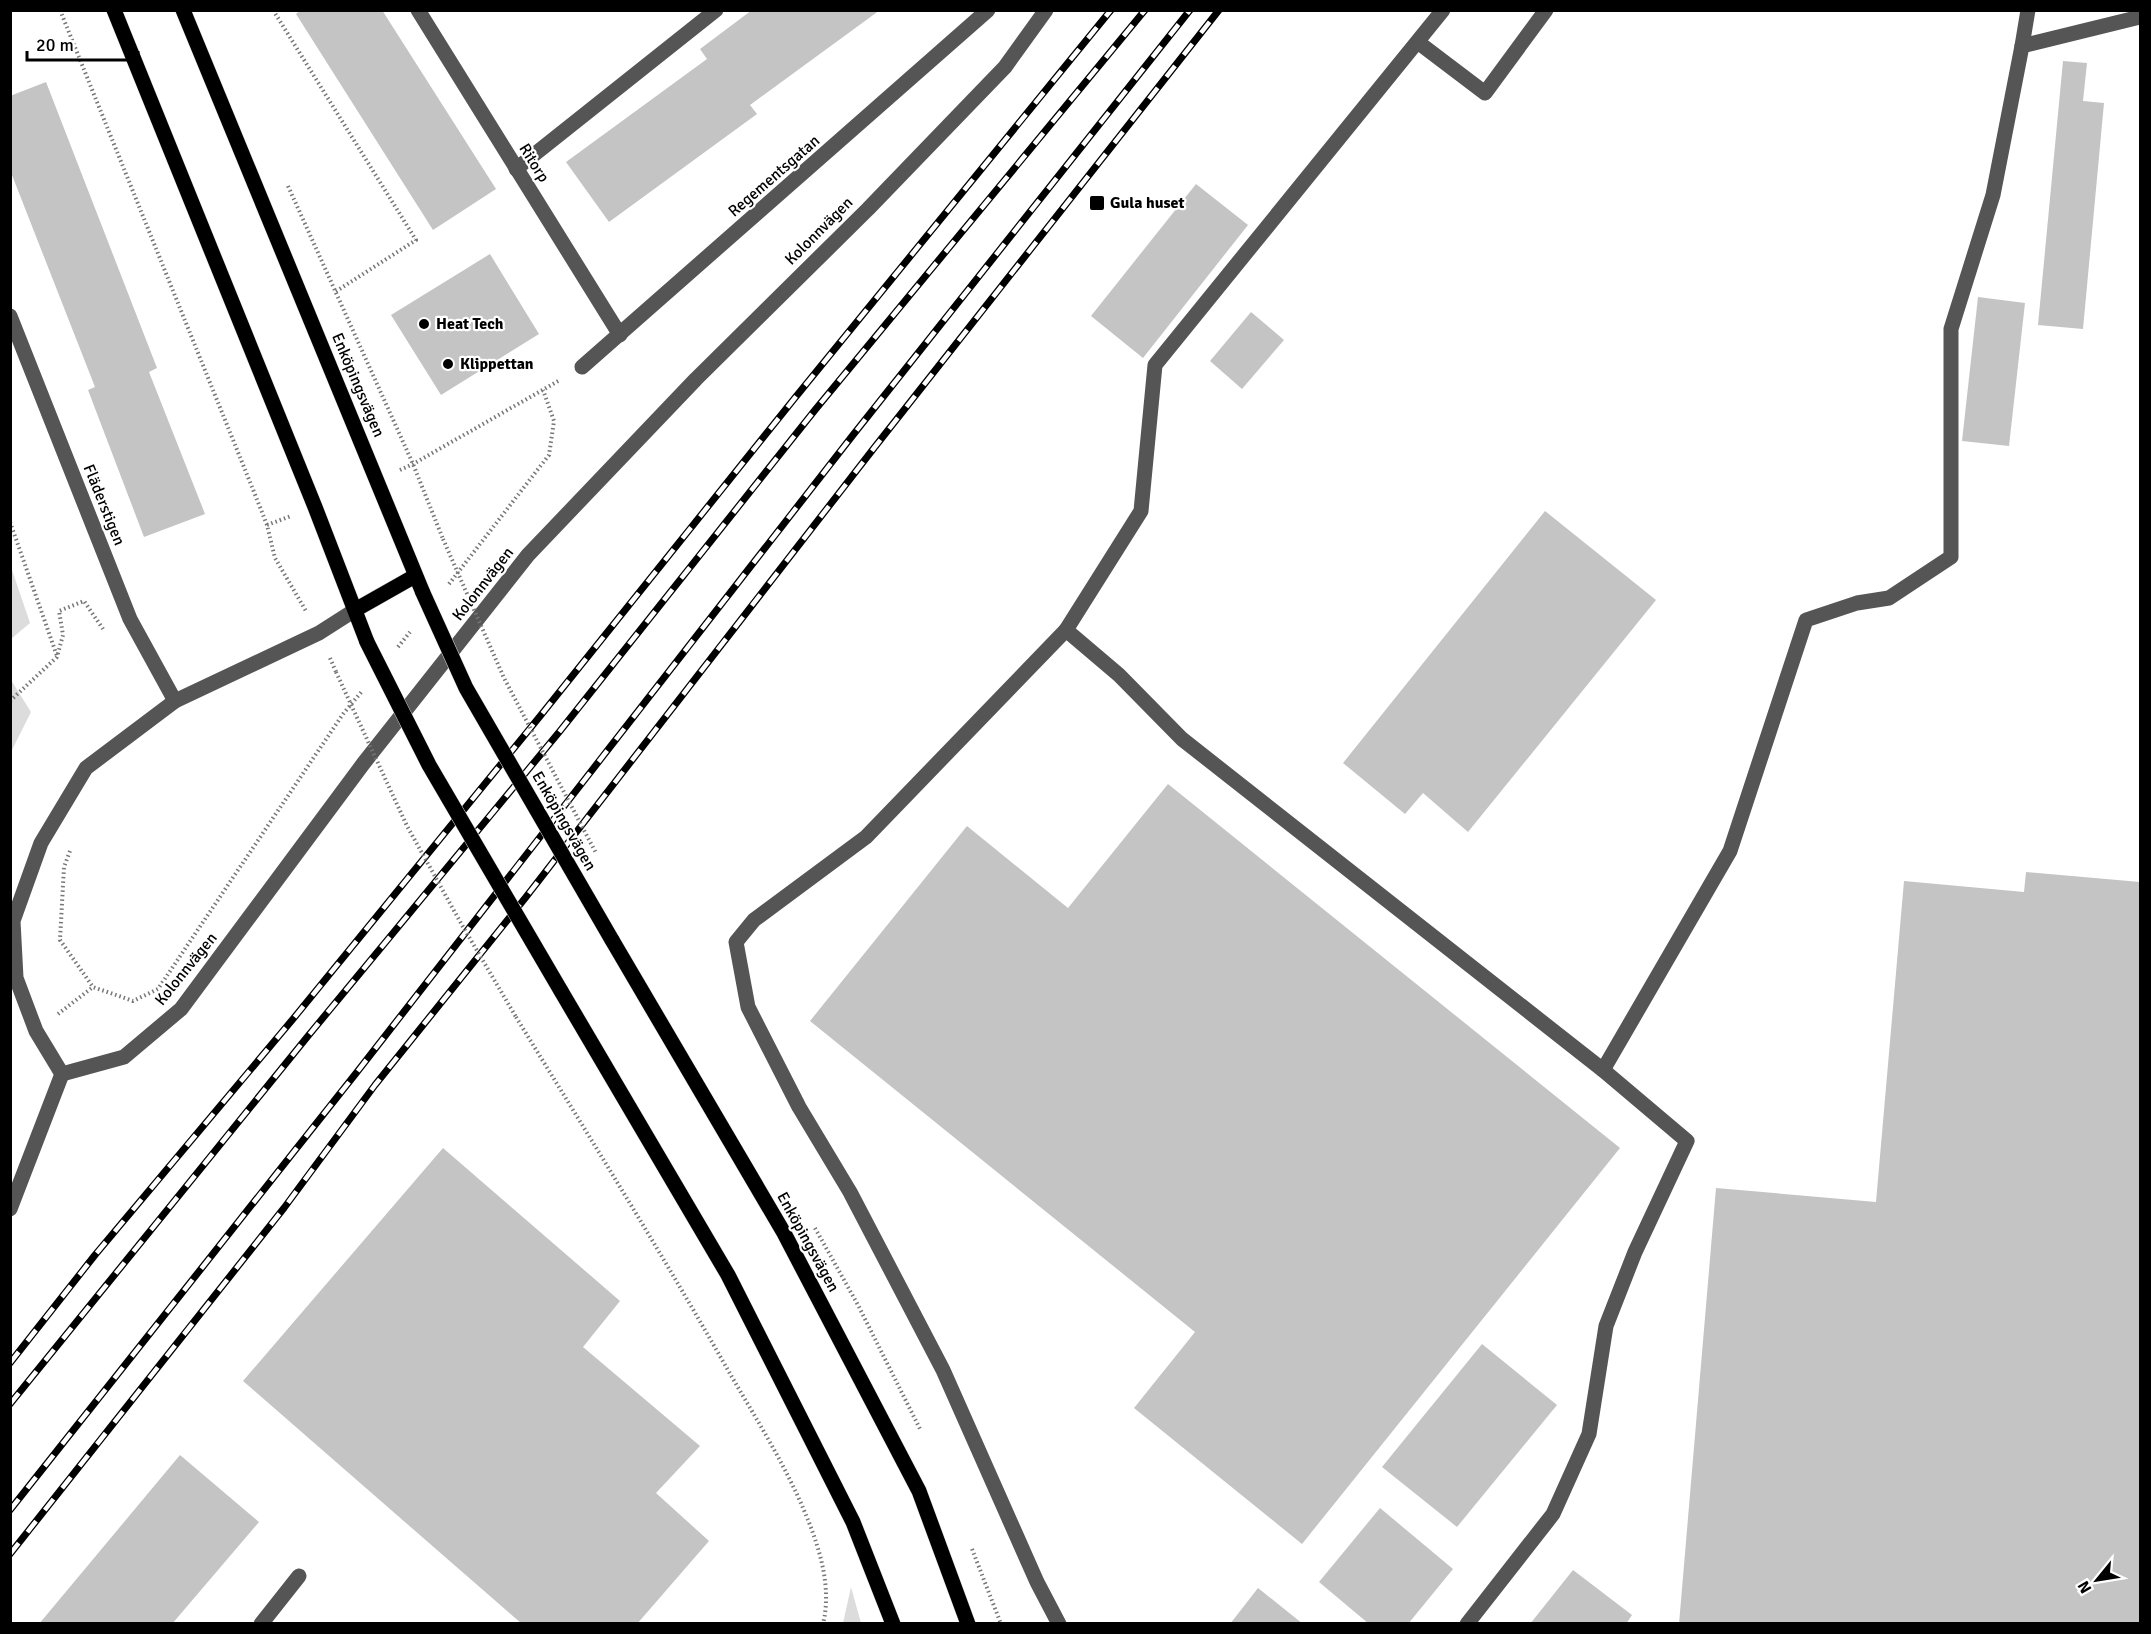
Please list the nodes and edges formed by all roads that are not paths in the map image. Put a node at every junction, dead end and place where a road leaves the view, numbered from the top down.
1 (114, 10) edge
2 (183, 10) edge
3 (418, 10) edge
4 (716, 10) edge
5 (988, 10) edge
6 (1046, 10) edge
7 (1443, 10) edge
8 (1546, 10) edge
9 (2028, 10) edge
10 (2140, 17) edge
11 (1419, 43) junction
12 (2022, 45) junction
13 (516, 169) junction
14 (10, 316) edge
15 (620, 335) junction
16 (582, 367) dead end
17 (415, 576) junction
18 (355, 610) junction
19 (1066, 630) junction
20 (175, 702) junction
21 (1603, 1070) junction
22 (62, 1074) junction
23 (10, 1209) edge
24 (299, 1576) dead end
25 (261, 1623) edge
26 (893, 1623) edge
27 (968, 1623) edge
28 (1059, 1623) edge
29 (1467, 1623) edge

1 - 18 main road
2 - 17 main road, Enköpingsvägen
3 - 13 street, Ritorp
4 - 13 street
5 - 15 street, Regementsgatan
6 - 22 street, Kolonnvägen
7 - 11 street
8 - 11 street
9 - 12 street
10 - 12 street
11 - 19 street
12 - 21 street
13 - 15 street, Ritorp
14 - 20 street, Fläderstigen
15 - 16 street, Regementsgatan
17 - 18 main road
17 - 27 main road, Enköpingsvägen, bridge
18 - 20 street
18 - 26 main road, bridge
19 - 21 street
19 - 28 street
20 - 22 street
21 - 29 street
22 - 23 street
24 - 25 street

